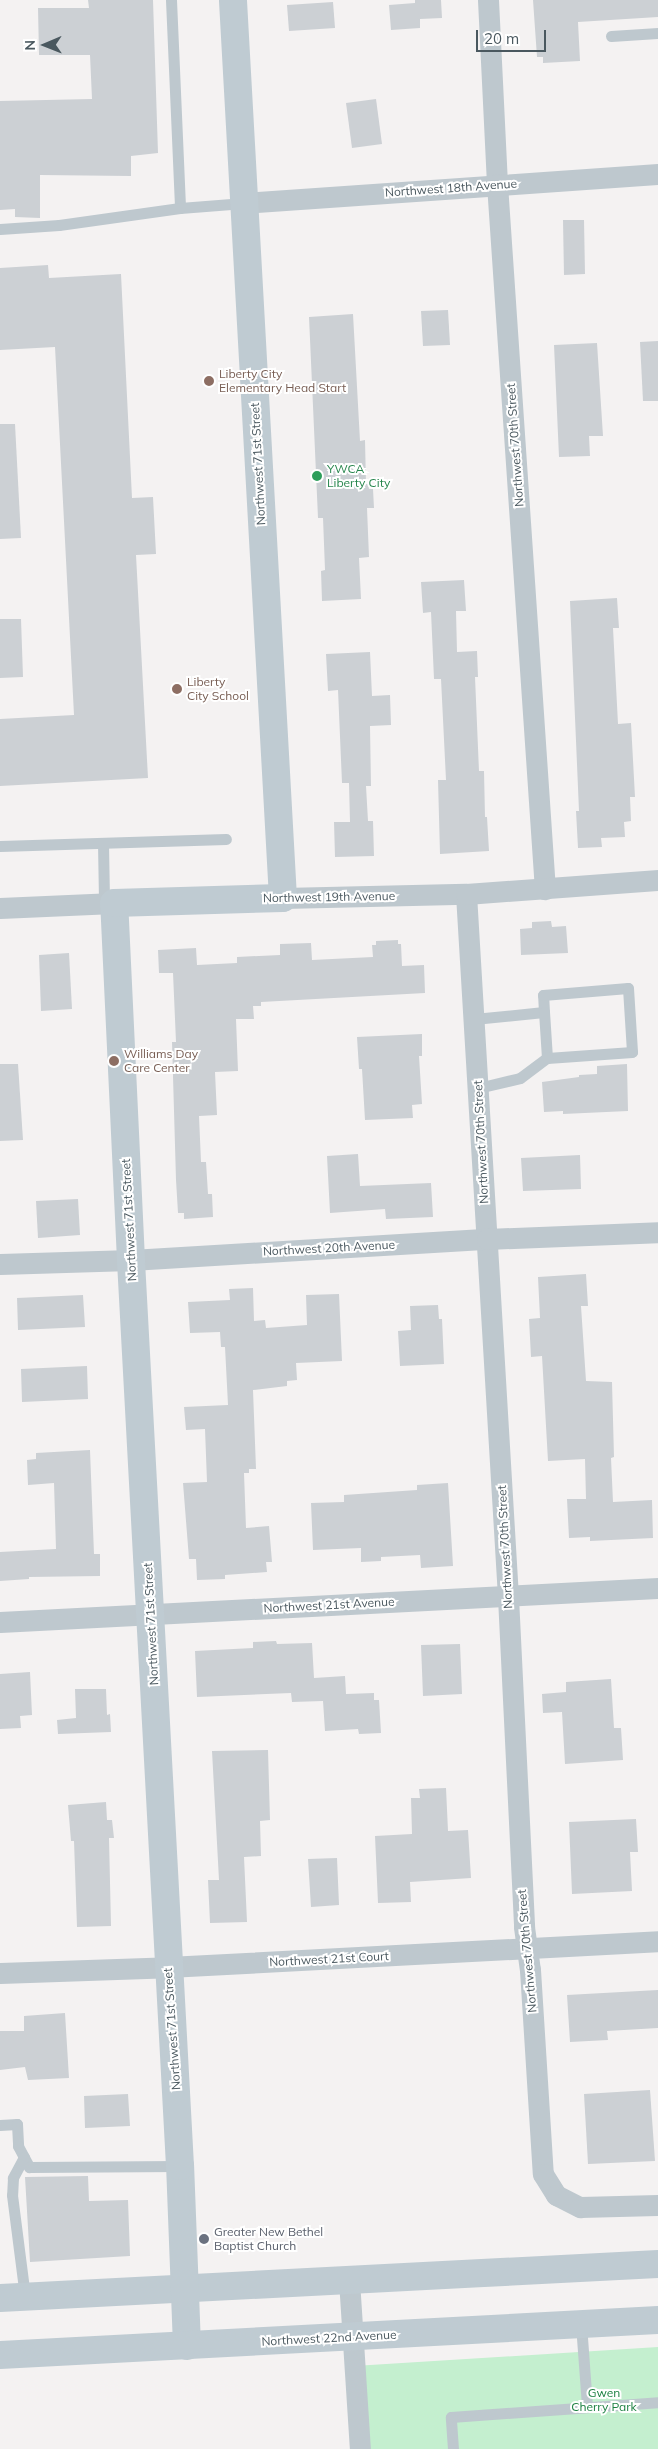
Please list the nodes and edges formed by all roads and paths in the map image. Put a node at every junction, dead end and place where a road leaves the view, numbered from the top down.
1 (171, 0) edge
2 (233, 0) edge
3 (488, 0) edge
4 (658, 33) edge
5 (611, 36) dead end
6 (658, 174) edge
7 (497, 184) junction
8 (244, 203) junction
9 (180, 208) junction
10 (0, 229) edge
11 (226, 839) dead end
12 (103, 843) junction
13 (0, 846) edge
14 (658, 880) edge
15 (545, 889) junction
16 (466, 894) junction
17 (283, 898) junction
18 (109, 903) junction
19 (0, 908) edge
20 (544, 1012) junction
21 (474, 1019) junction
22 (547, 1058) junction
23 (478, 1088) junction
24 (658, 1232) edge
25 (487, 1239) junction
26 (131, 1260) junction
27 (0, 1264) edge
28 (658, 1588) edge
29 (508, 1597) junction
30 (150, 1614) junction
31 (0, 1622) edge
32 (658, 1941) edge
33 (527, 1948) junction
34 (168, 1967) junction
35 (0, 1973) edge
36 (0, 2125) edge
37 (24, 2157) junction
38 (180, 2166) junction
39 (658, 2205) edge
40 (658, 2264) edge
41 (349, 2280) junction
42 (184, 2288) junction
43 (12, 2297) edge
44 (658, 2320) edge
45 (581, 2324) junction
46 (353, 2337) junction
47 (187, 2346) junction
48 (0, 2355) edge
49 (658, 2402) edge
50 (587, 2406) junction
51 (360, 2449) edge
52 (453, 2449) edge

1 - 9 lane
2 - 8 street, Northwest 71st Street
3 - 7 street, Northwest 70th Street
4 - 5 lane
6 - 7 street, Northwest 18th Avenue
7 - 8 street, Northwest 18th Avenue
7 - 15 street, Northwest 70th Street
8 - 9 lane
8 - 17 street, Northwest 71st Street
9 - 10 lane
11 - 12 lane
12 - 13 lane
12 - 18 lane
14 - 15 street, Northwest 19th Avenue
15 - 16 street, Northwest 19th Avenue
16 - 17 street, Northwest 19th Avenue
16 - 21 street, Northwest 70th Street
17 - 18 street, Northwest 19th Avenue
18 - 19 street, Northwest 19th Avenue
18 - 26 street, Northwest 71st Street
20 - 21 lane
20 - 22 lane
20 - 22 lane
21 - 23 street, Northwest 70th Street
22 - 23 lane
23 - 25 street, Northwest 70th Street
24 - 25 street, Northwest 20th Avenue
25 - 26 street, Northwest 20th Avenue
25 - 29 street, Northwest 70th Street
26 - 27 street, Northwest 20th Avenue
26 - 30 street, Northwest 71st Street
28 - 29 street, Northwest 21st Avenue
29 - 30 street, Northwest 21st Avenue
29 - 33 street, Northwest 70th Street
30 - 31 street, Northwest 21st Avenue
30 - 34 street, Northwest 71st Street
32 - 33 street, Northwest 21st Court
33 - 34 street, Northwest 21st Court
33 - 39 street, Northwest 70th Street
34 - 35 street, Northwest 21st Court
34 - 38 street, Northwest 71st Street
36 - 37 lane
37 - 38 lane
37 - 43 lane
38 - 42 street, Northwest 71st Street
40 - 41 street
41 - 42 street
41 - 46 street
42 - 43 street
42 - 47 street, Northwest 71st Street
44 - 45 street, Northwest 22nd Avenue
45 - 46 street, Northwest 22nd Avenue
45 - 50 lane
46 - 47 street, Northwest 22nd Avenue
46 - 51 street
47 - 48 street, Northwest 22nd Avenue
49 - 50 lane
50 - 52 lane

